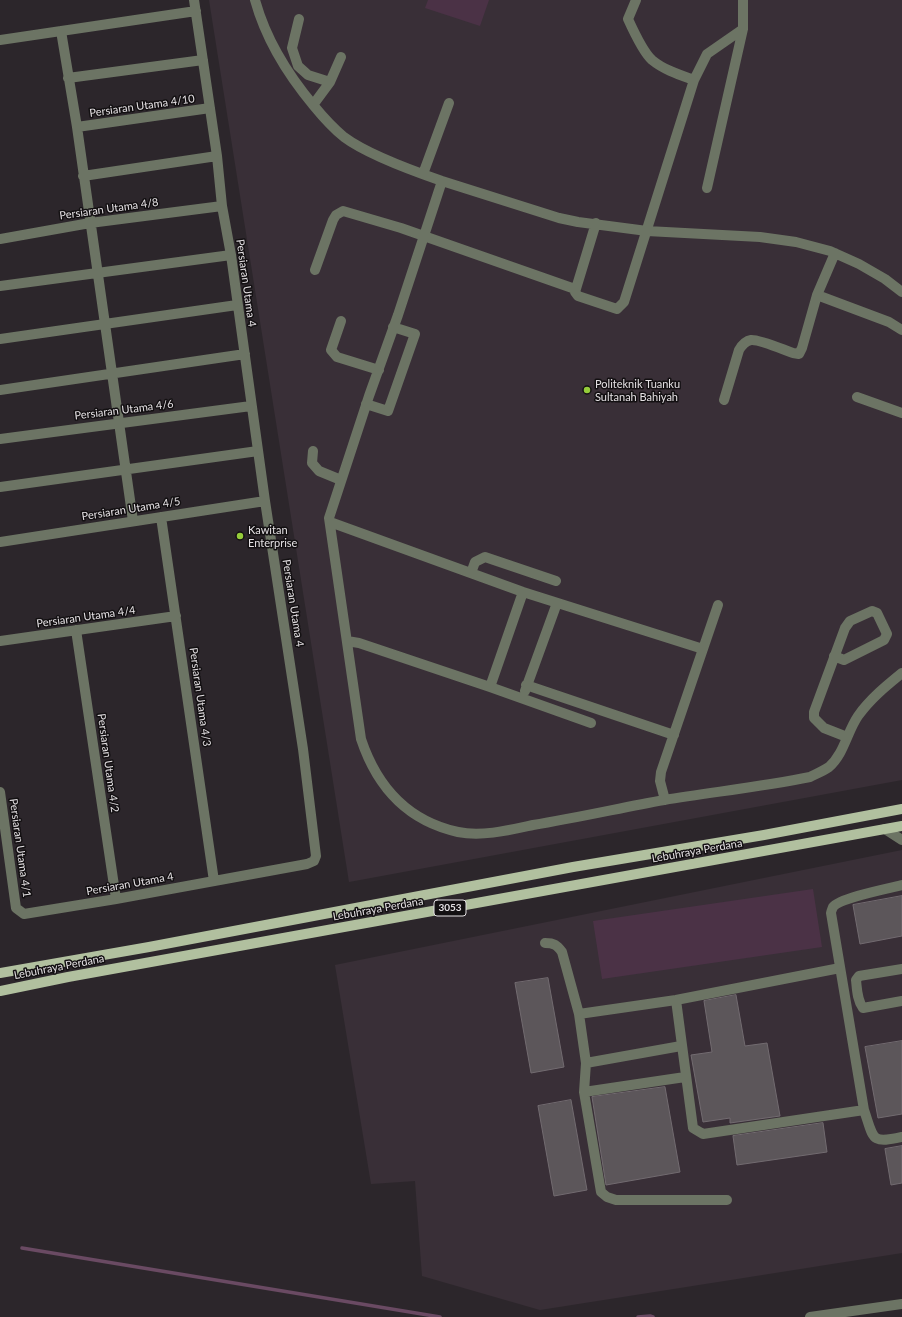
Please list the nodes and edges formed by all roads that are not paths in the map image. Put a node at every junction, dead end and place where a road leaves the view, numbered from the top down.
1 (194, 0) edge
2 (255, 0) edge
3 (636, 0) edge
4 (743, 0) edge
5 (196, 11) junction
6 (299, 19) dead end
7 (744, 29) junction
8 (61, 31) junction
9 (0, 40) edge
10 (341, 57) dead end
11 (203, 60) junction
12 (68, 78) junction
13 (694, 80) junction
14 (330, 82) junction
15 (449, 103) dead end
16 (313, 105) junction
17 (210, 108) junction
18 (77, 127) junction
19 (217, 156) junction
20 (423, 174) junction
21 (83, 176) junction
22 (442, 181) junction
23 (707, 188) dead end
24 (222, 206) junction
25 (90, 223) junction
26 (596, 223) junction
27 (647, 231) junction
28 (423, 236) junction
29 (0, 239) edge
30 (835, 253) junction
31 (231, 255) junction
32 (316, 270) dead end
33 (96, 272) junction
34 (0, 286) edge
35 (575, 289) junction
36 (902, 292) edge
37 (817, 295) junction
38 (237, 304) junction
39 (341, 321) dead end
40 (104, 324) junction
41 (393, 326) junction
42 (902, 330) edge
43 (0, 339) edge
44 (245, 354) junction
45 (378, 370) junction
46 (111, 374) junction
47 (0, 390) edge
48 (857, 397) dead end
49 (724, 400) dead end
50 (366, 404) junction
51 (251, 406) junction
52 (902, 413) edge
53 (119, 422) junction
54 (0, 439) edge
55 (258, 451) junction
56 (313, 451) dead end
57 (126, 470) junction
58 (341, 480) junction
59 (0, 487) edge
60 (265, 501) junction
61 (161, 516) junction
62 (133, 521) junction
63 (330, 522) junction
64 (0, 542) edge
65 (471, 573) junction
66 (556, 581) dead end
67 (523, 592) junction
68 (557, 603) junction
69 (718, 605) dead end
70 (176, 616) junction
71 (76, 630) junction
72 (0, 641) edge
73 (347, 641) junction
74 (703, 649) junction
75 (834, 656) junction
76 (902, 674) edge
77 (526, 685) junction
78 (490, 687) junction
79 (523, 699) junction
80 (591, 723) dead end
81 (674, 735) junction
82 (847, 737) junction
83 (0, 792) edge
84 (664, 800) junction
85 (902, 805) edge
86 (902, 809) edge
87 (886, 812) junction
88 (902, 826) edge
89 (885, 829) junction
90 (902, 840) edge
91 (214, 881) junction
92 (902, 885) edge
93 (116, 899) junction
94 (16, 908) joint
95 (545, 943) dead end
96 (0, 968) edge
97 (20, 968) junction
98 (840, 968) junction
99 (902, 969) edge
100 (0, 972) edge
101 (0, 991) edge
102 (858, 995) junction
103 (845, 998) junction
104 (676, 1000) junction
105 (902, 1001) edge
106 (579, 1014) junction
107 (681, 1046) junction
108 (586, 1063) junction
109 (686, 1078) junction
110 (584, 1092) junction
111 (864, 1110) junction
112 (902, 1137) edge
113 (727, 1200) dead end
114 (902, 1304) edge
115 (810, 1317) edge

1 - 5 street, Persiaran Utama 4
2 - 16 street
3 - 13 street
4 - 7 street
5 - 8 street
5 - 11 street, Persiaran Utama 4
6 - 14 street
7 - 13 street
7 - 23 street
8 - 9 street
8 - 12 street
10 - 14 street
11 - 12 street
11 - 17 street, Persiaran Utama 4
12 - 18 street
13 - 27 street
14 - 16 street
15 - 20 street
16 - 20 street
17 - 18 street, Persiaran Utama 4/10
17 - 19 street, Persiaran Utama 4
18 - 21 street
19 - 21 street
19 - 24 street, Persiaran Utama 4
20 - 22 street
21 - 25 street
22 - 26 street
22 - 28 street
24 - 25 street, Persiaran Utama 4/8
24 - 31 street, Persiaran Utama 4
25 - 29 street, Persiaran Utama 4/8
25 - 33 street
26 - 27 street
26 - 35 street
27 - 30 street
27 - 35 street
28 - 32 street
28 - 35 street
28 - 41 street
30 - 36 street
30 - 37 street
31 - 33 street
31 - 38 street, Persiaran Utama 4
33 - 34 street
33 - 40 street
37 - 42 street
37 - 49 street
38 - 40 street
38 - 44 street, Persiaran Utama 4
39 - 45 street
40 - 43 street
40 - 46 street
41 - 45 street
41 - 50 street
44 - 46 street
44 - 51 street, Persiaran Utama 4
45 - 50 street
46 - 47 street
46 - 53 street
48 - 52 street
50 - 58 street
51 - 53 street, Persiaran Utama 4/6
51 - 55 street, Persiaran Utama 4
53 - 54 street, Persiaran Utama 4/6
53 - 57 street
55 - 57 street
55 - 60 street, Persiaran Utama 4
56 - 58 street
57 - 59 street
57 - 62 street
58 - 63 street
60 - 61 street, Persiaran Utama 4/5
60 - 91 street, Persiaran Utama 4
61 - 62 street, Persiaran Utama 4/5
61 - 70 street, Persiaran Utama 4/3
62 - 64 street, Persiaran Utama 4/5
63 - 65 street
63 - 73 street
65 - 66 street
65 - 67 street
67 - 68 street
67 - 78 street
68 - 74 street
68 - 77 street
69 - 74 street
70 - 71 street, Persiaran Utama 4/4
70 - 91 street, Persiaran Utama 4/3
71 - 72 street, Persiaran Utama 4/4
71 - 93 street, Persiaran Utama 4/2
73 - 78 street
73 - 84 street
74 - 81 street
75 - 75 street
75 - 82 street
76 - 82 street
77 - 79 street
77 - 81 street
78 - 79 street
79 - 80 street
81 - 84 street
82 - 84 street
83 - 94 street, Persiaran Utama 4/1
85 - 87 street
86 - 87 main road, Lebuhraya Perdana / 3053
87 - 97 main road, Lebuhraya Perdana / 3053
88 - 89 main road, Lebuhraya Perdana / 3053
89 - 90 street
89 - 101 main road, Lebuhraya Perdana / 3053
91 - 93 street, Persiaran Utama 4
92 - 98 street
93 - 94 street, Persiaran Utama 4
95 - 106 street
96 - 97 street
97 - 100 main road, Lebuhraya Perdana / 3053
98 - 103 street
98 - 104 street
99 - 102 street
102 - 103 street
102 - 105 street
103 - 111 street
104 - 106 street
104 - 107 street
106 - 108 street
107 - 108 street
107 - 109 street
108 - 110 street
109 - 110 street
109 - 111 street
110 - 113 street
111 - 112 street
114 - 115 street

